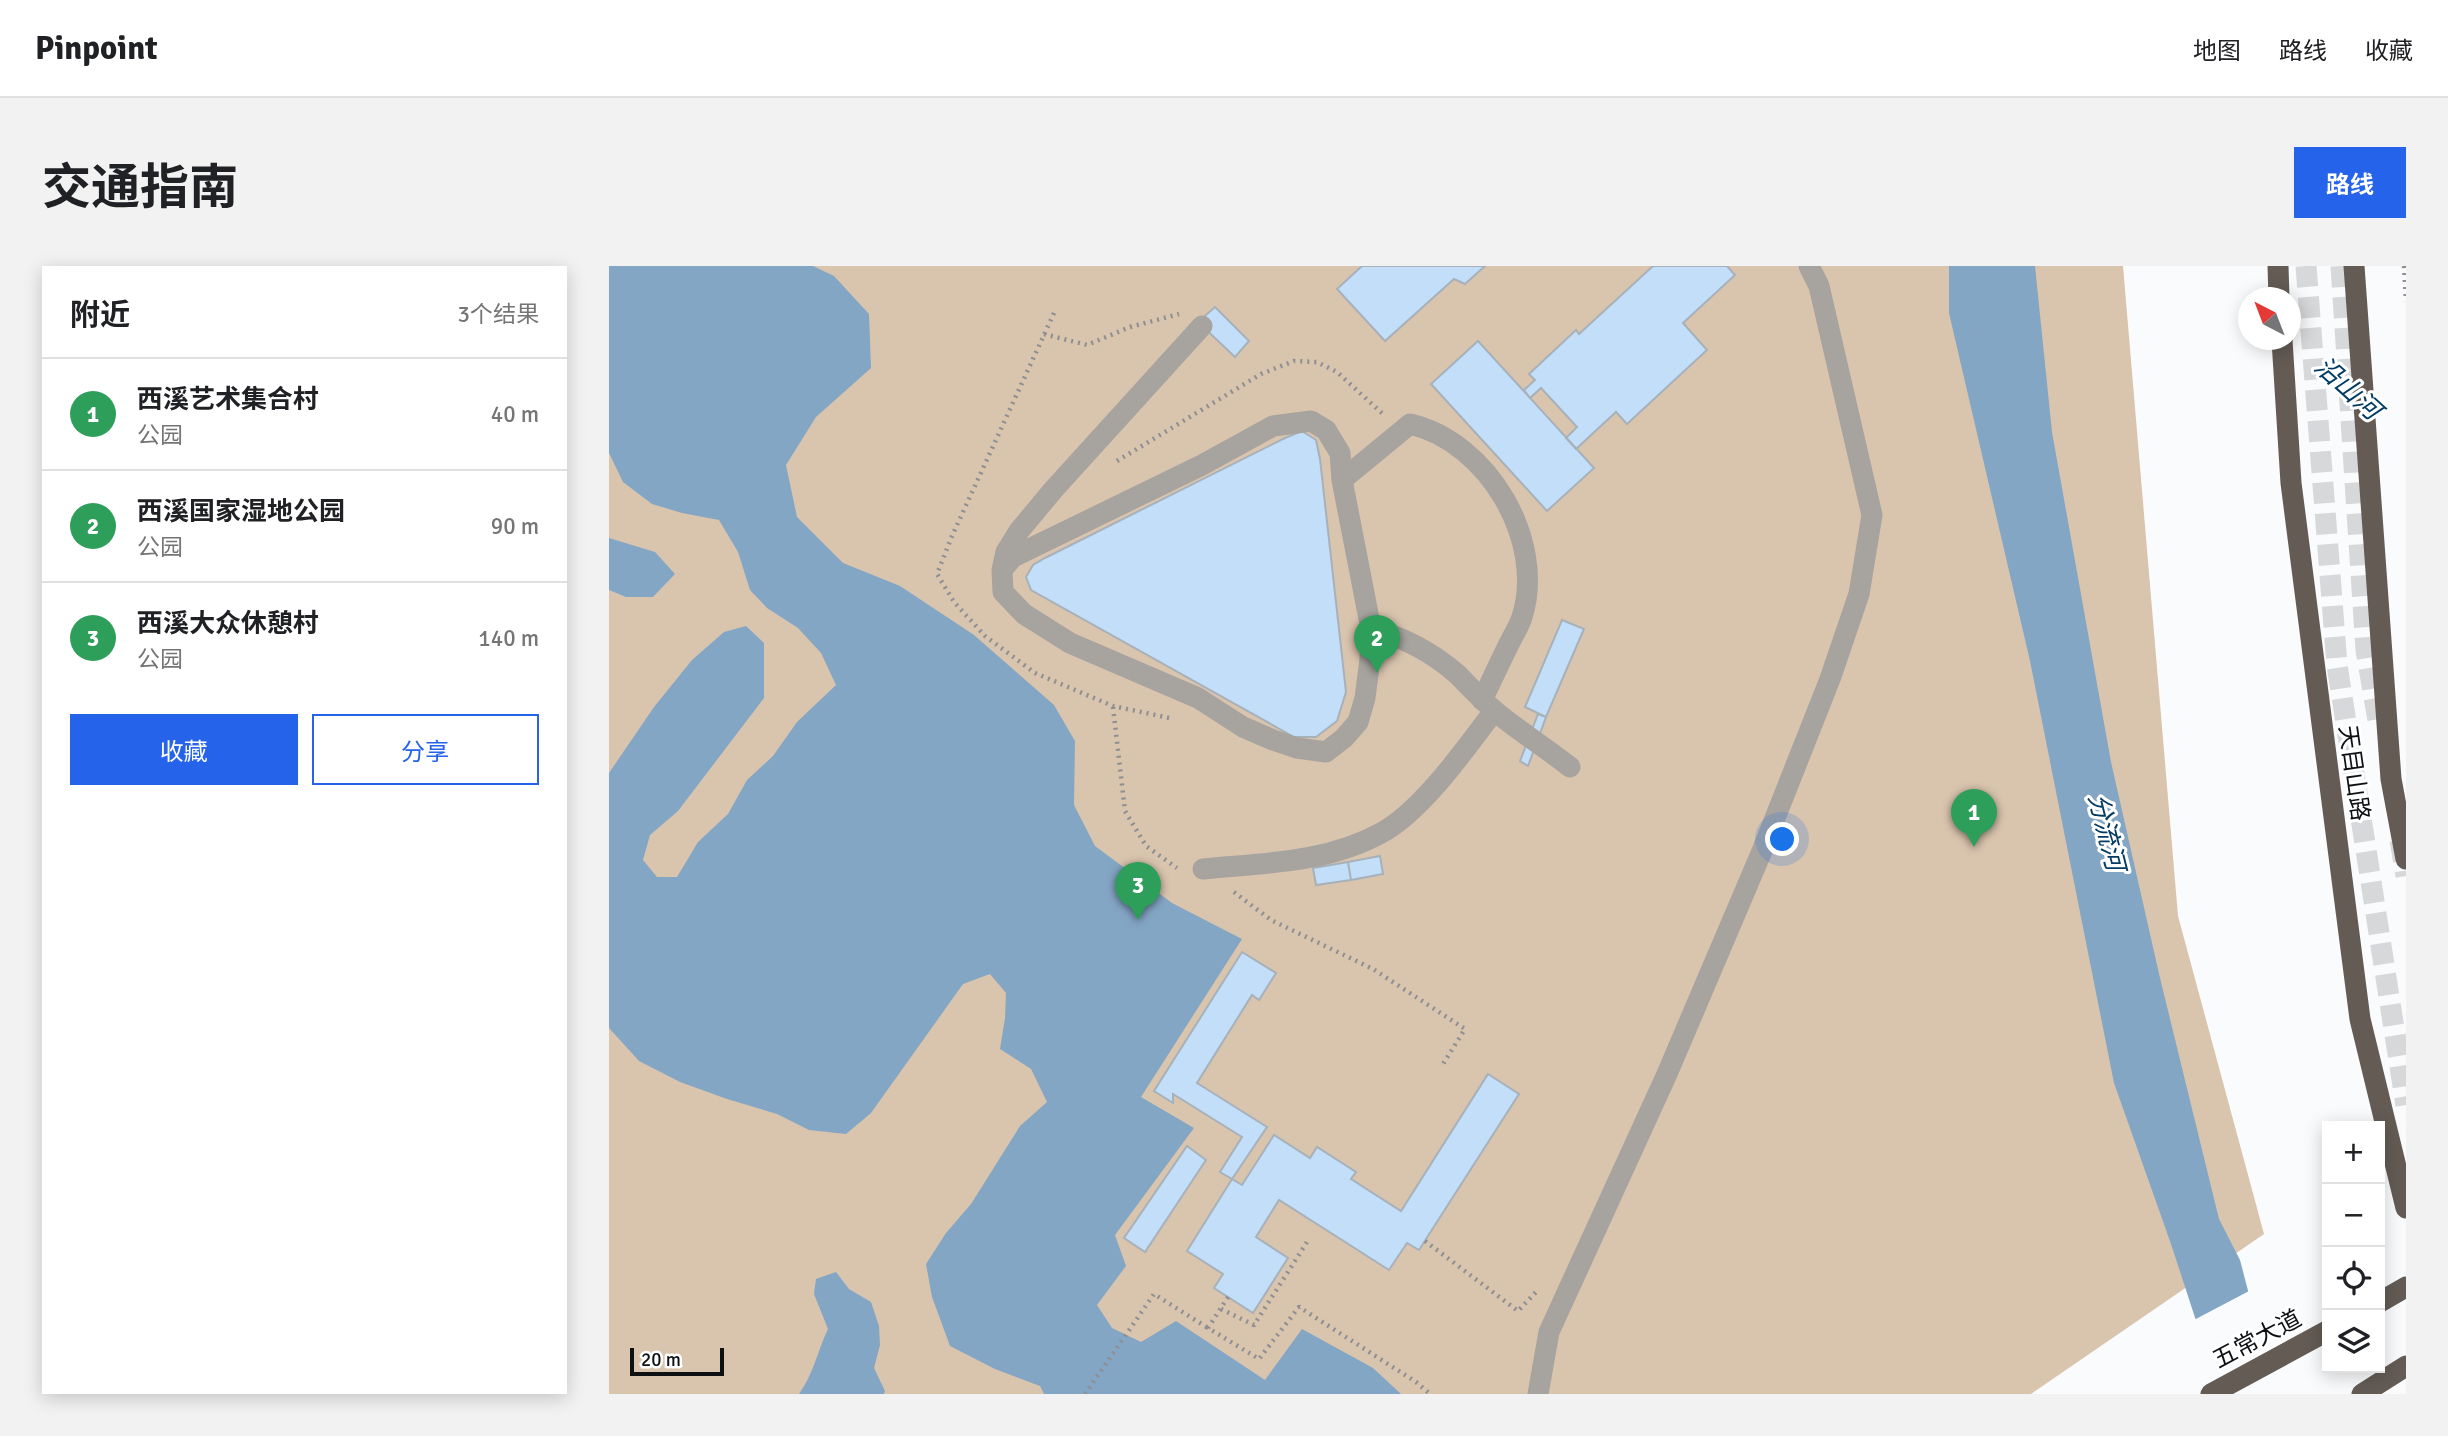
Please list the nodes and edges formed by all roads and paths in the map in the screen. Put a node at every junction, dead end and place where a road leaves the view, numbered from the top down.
1 (1809, 266) edge
2 (2278, 266) edge
3 (2404, 266) edge
4 (2354, 271) edge
5 (2279, 287) edge
6 (2406, 301) edge
7 (1054, 313) dead end
8 (1194, 321) joint
9 (1044, 334) junction
10 (2283, 350) edge
11 (1400, 433) junction
12 (1107, 468) dead end
13 (1342, 480) junction
14 (1002, 570) junction
15 (1371, 629) junction
16 (1488, 705) junction
17 (1112, 706) junction
18 (1179, 719) dead end
19 (1570, 767) dead end
20 (2406, 859) edge
21 (1203, 869) junction
22 (1443, 1064) dead end
23 (2406, 1208) edge
24 (1309, 1239) dead end
25 (1425, 1241) dead end
26 (2406, 1287) edge
27 (1540, 1288) dead end
28 (1228, 1297) dead end
29 (2385, 1299) edge
30 (1221, 1309) junction
31 (1208, 1328) junction
32 (2322, 1334) edge
33 (2406, 1366) edge
34 (1085, 1394) edge
35 (1430, 1394) edge
36 (1538, 1394) edge
37 (2211, 1394) edge
38 (2362, 1394) edge

1 - 36 street
2 - 5 main road
3 - 6 path
4 - 20 main road, 天目山路
7 - 9 path
8 - 9 path
8 - 14 street
9 - 17 path
10 - 23 main road, 天目山路
11 - 12 path
11 - 13 street
11 - 16 street
13 - 14 street
13 - 15 street
14 - 15 street
15 - 16 street
16 - 19 street
16 - 21 street
17 - 18 path
17 - 21 path
21 - 22 path
24 - 30 path
25 - 27 path
26 - 29 main road
28 - 30 path
30 - 31 path
31 - 34 path
31 - 35 path
32 - 37 main road, 五常大道
33 - 38 main road

